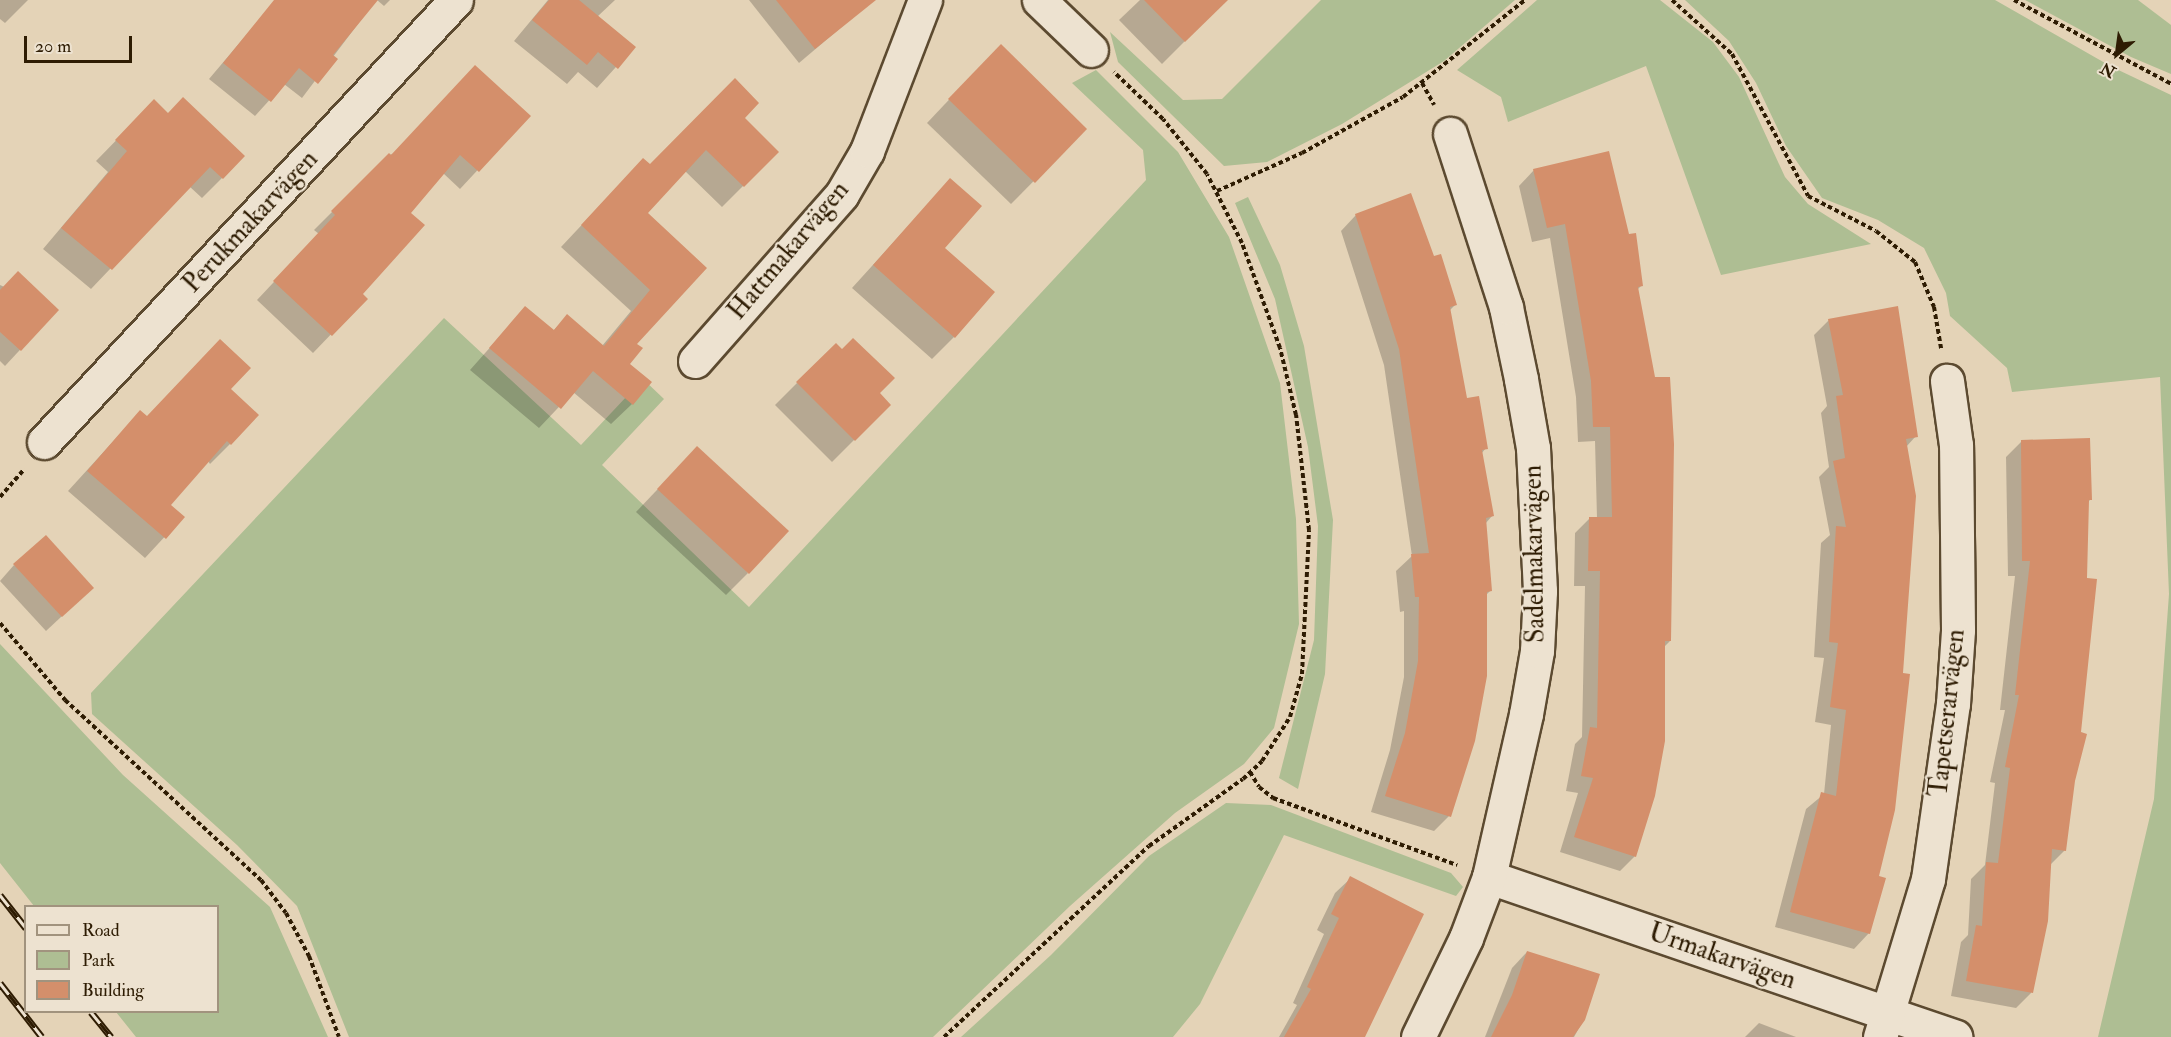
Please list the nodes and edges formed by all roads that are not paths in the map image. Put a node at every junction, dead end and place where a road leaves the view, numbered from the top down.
1 (456, 0) edge
2 (925, 0) edge
3 (1039, 0) edge
4 (1091, 50) road end
5 (1450, 134) dead end
6 (695, 361) dead end
7 (1947, 381) road end
8 (44, 442) dead end
9 (1489, 877) junction
10 (1885, 1026) edge
11 (1418, 1037) edge
12 (1955, 1037) edge

1 - 8 street, Perukmakarvägen
2 - 6 street, Hattmakarvägen
3 - 4 street
5 - 9 street, Sadelmakarvägen
7 - 10 street, Tapetserarvägen
9 - 10 street, Urmakarvägen
9 - 11 street, Sadelmakarvägen
10 - 12 street, Urmakarvägen

